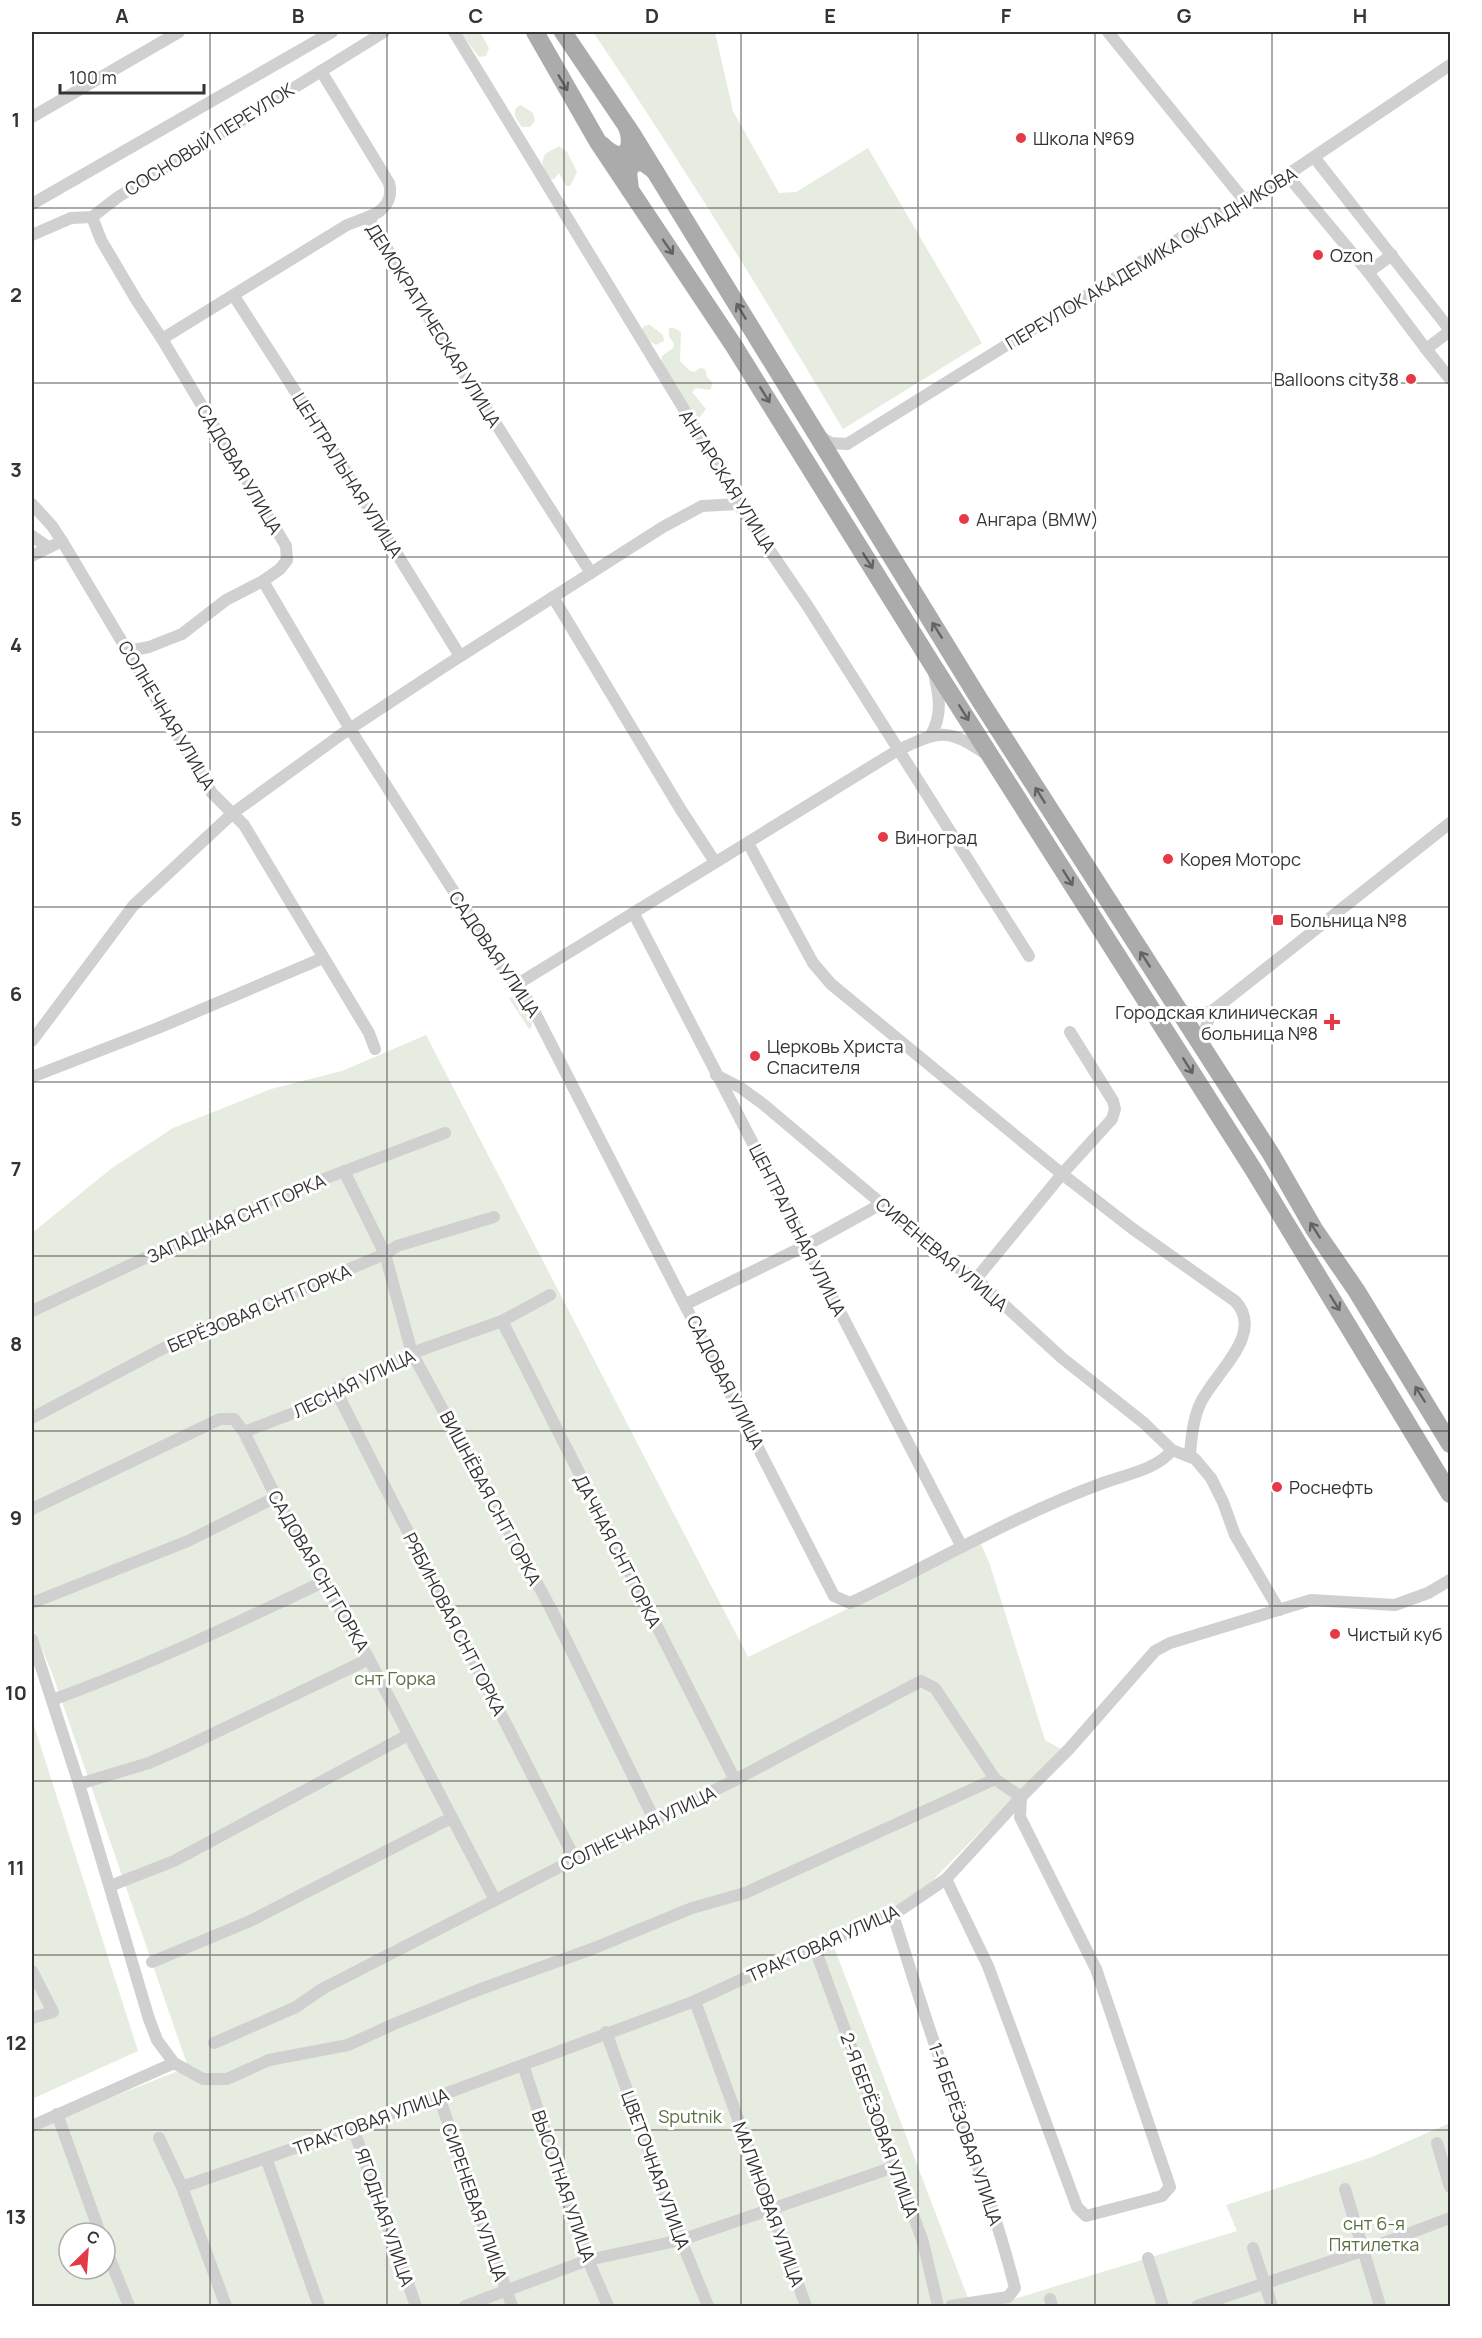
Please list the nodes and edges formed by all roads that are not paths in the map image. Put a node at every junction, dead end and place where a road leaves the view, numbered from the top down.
1 (179, 32) edge
2 (332, 32) edge
3 (384, 32) edge
4 (454, 32) edge
5 (535, 32) edge
6 (563, 32) edge
7 (1108, 32) edge
8 (1450, 65) edge
9 (321, 71) junction
10 (32, 117) edge
11 (627, 126) junction
12 (598, 142) junction
13 (1314, 157) junction
14 (656, 171) junction
15 (1287, 176) junction
16 (632, 195) junction
17 (1244, 200) junction
18 (32, 204) edge
19 (92, 217) junction
20 (368, 217) junction
21 (32, 236) edge
22 (1392, 255) junction
23 (1368, 272) junction
24 (234, 296) junction
25 (1450, 330) edge
26 (162, 339) junction
27 (1426, 349) junction
28 (1450, 379) edge
29 (816, 433) junction
30 (848, 444) junction
31 (842, 475) junction
32 (32, 504) edge
33 (738, 504) junction
34 (32, 536) edge
35 (62, 541) junction
36 (48, 547) junction
37 (32, 556) edge
38 (591, 573) junction
39 (263, 581) junction
40 (553, 597) junction
41 (129, 651) junction
42 (460, 656) junction
43 (932, 664) junction
44 (350, 729) junction
45 (931, 735) junction
46 (898, 750) junction
47 (993, 759) junction
48 (233, 813) junction
49 (1450, 823) edge
50 (748, 843) junction
51 (715, 862) junction
52 (634, 914) junction
53 (1029, 956) dead end
54 (323, 958) junction
55 (516, 985) junction
56 (1177, 1009) junction
57 (1211, 1012) junction
58 (1070, 1032) dead end
59 (32, 1041) edge
60 (375, 1049) dead end
61 (1204, 1050) junction
62 (717, 1075) junction
63 (32, 1077) edge
64 (445, 1133) dead end
65 (344, 1171) junction
66 (1062, 1174) junction
67 (883, 1203) junction
68 (494, 1217) dead end
69 (806, 1246) junction
70 (385, 1254) junction
71 (976, 1280) junction
72 (550, 1295) dead end
73 (686, 1304) junction
74 (32, 1311) edge
75 (502, 1321) junction
76 (412, 1353) junction
77 (335, 1389) junction
78 (32, 1418) edge
79 (244, 1432) junction
80 (1450, 1444) edge
81 (1172, 1450) junction
82 (1190, 1456) junction
83 (1450, 1494) edge
84 (276, 1497) junction
85 (32, 1509) edge
86 (962, 1547) junction
87 (1450, 1580) edge
88 (325, 1581) junction
89 (32, 1603) edge
90 (1279, 1610) junction
91 (32, 1639) edge
92 (369, 1659) junction
93 (52, 1700) junction
94 (408, 1735) junction
95 (995, 1779) junction
96 (735, 1780) junction
97 (79, 1784) junction
98 (1021, 1797) junction
99 (451, 1818) junction
100 (654, 1819) junction
101 (575, 1859) junction
102 (946, 1879) junction
103 (110, 1886) junction
104 (495, 1900) junction
105 (893, 1915) junction
106 (814, 1946) junction
107 (152, 1962) dead end
108 (32, 1971) edge
109 (695, 2001) junction
110 (32, 2018) edge
111 (606, 2032) junction
112 (214, 2043) dead end
113 (174, 2063) junction
114 (523, 2065) junction
115 (438, 2097) junction
116 (57, 2114) junction
117 (32, 2126) edge
118 (354, 2128) junction
119 (159, 2138) dead end
120 (1437, 2143) dead end
121 (266, 2158) junction
122 (894, 2167) junction
123 (182, 2187) junction
124 (1450, 2187) edge
125 (1345, 2189) dead end
126 (772, 2211) junction
127 (1450, 2218) edge
128 (96, 2221) edge
129 (681, 2240) junction
130 (1253, 2248) dead end
131 (1362, 2251) junction
132 (1148, 2258) dead end
133 (588, 2260) junction
134 (117, 2277) edge
135 (1265, 2283) junction
136 (507, 2291) junction
137 (129, 2307) edge
138 (226, 2307) edge
139 (319, 2307) edge
140 (416, 2307) edge
141 (465, 2307) edge
142 (512, 2307) edge
143 (608, 2307) edge
144 (708, 2307) edge
145 (806, 2307) edge
146 (938, 2307) edge
147 (951, 2307) edge
148 (1163, 2307) edge
149 (1197, 2307) edge
150 (1272, 2307) edge
151 (1380, 2307) edge

1 - 10 street
2 - 18 street
3 - 9 street, СОСНОВЫЙ ПЕРЕУЛОК
4 - 33 street, АНГАРСКАЯ УЛИЦА
5 -> 12 main road
6 - 11 main road
7 - 17 street
8 - 13 street, ПЕРЕУЛОК АКАДЕМИКА ОКЛАДНИКОВА
9 - 19 street, СОСНОВЫЙ ПЕРЕУЛОК
9 - 20 street
11 - 12 main road
11 - 14 main road
12 - 16 main road
13 - 15 street, ПЕРЕУЛОК АКАДЕМИКА ОКЛАДНИКОВА
13 - 22 street
14 - 16 main road
29 -> 14 main road
15 - 17 street, ПЕРЕУЛОК АКАДЕМИКА ОКЛАДНИКОВА
15 - 23 street
16 -> 43 main road
17 - 30 street, ПЕРЕУЛОК АКАДЕМИКА ОКЛАДНИКОВА
19 - 21 street, СОСНОВЫЙ ПЕРЕУЛОК
19 - 26 street, САДОВАЯ УЛИЦА
20 - 24 street, ДЕМОКРАТИЧЕСКАЯ УЛИЦА
20 - 38 street, ДЕМОКРАТИЧЕСКАЯ УЛИЦА
22 - 23 street
22 - 25 street
23 - 27 street
24 - 26 street, ДЕМОКРАТИЧЕСКАЯ УЛИЦА
24 - 42 street, ЦЕНТРАЛЬНАЯ УЛИЦА
25 - 27 street
26 - 39 street, САДОВАЯ УЛИЦА
27 - 28 street
29 - 30 street
29 - 31 main road
30 - 31 street
56 -> 31 main road
32 - 35 street, СОЛНЕЧНАЯ УЛИЦА
33 - 38 street
33 - 46 street, АНГАРСКАЯ УЛИЦА
34 - 36 street
35 - 36 street
35 - 41 street, СОЛНЕЧНАЯ УЛИЦА
36 - 37 street
38 - 40 street
39 - 41 street
39 - 44 street, САДОВАЯ УЛИЦА
40 - 42 street
40 - 51 street
41 - 48 street, СОЛНЕЧНАЯ УЛИЦА
42 - 44 street
43 - 45 street
43 -> 47 main road
44 - 48 street
44 - 55 street, САДОВАЯ УЛИЦА
45 - 46 street
45 - 47 street
46 - 50 street
46 - 53 street, АНГАРСКАЯ УЛИЦА
47 -> 83 main road
48 - 54 street, СОЛНЕЧНАЯ УЛИЦА
48 - 59 street
49 - 57 street
50 - 51 street
50 - 66 street
51 - 52 street
52 - 55 street
52 - 62 street, ЦЕНТРАЛЬНАЯ УЛИЦА
54 - 60 street, СОЛНЕЧНАЯ УЛИЦА
54 - 63 street
55 - 73 street, САДОВАЯ УЛИЦА
56 - 57 street
56 - 61 main road
57 - 61 street
58 - 66 street
80 -> 61 main road
62 - 67 street, СИРЕНЕВАЯ УЛИЦА
62 - 69 street, ЦЕНТРАЛЬНАЯ УЛИЦА
64 - 65 street, ЗАПАДНАЯ СНТ ГОРКА
65 - 70 street, ВИШНЁВАЯ СНТ ГОРКА
65 - 74 street, ЗАПАДНАЯ СНТ ГОРКА
66 - 71 street
66 - 82 street
67 - 69 street
67 - 71 street, СИРЕНЕВАЯ УЛИЦА
68 - 70 street, БЕРЁЗОВАЯ СНТ ГОРКА
69 - 73 street
69 - 86 street, ЦЕНТРАЛЬНАЯ УЛИЦА
70 - 76 street, ВИШНЁВАЯ СНТ ГОРКА
70 - 78 street, БЕРЁЗОВАЯ СНТ ГОРКА
71 - 81 street, СИРЕНЕВАЯ УЛИЦА
72 - 75 street, ЛЕСНАЯ УЛИЦА
73 - 86 street, САДОВАЯ УЛИЦА
75 - 76 street, ЛЕСНАЯ УЛИЦА
75 - 96 street, ДАЧНАЯ СНТ ГОРКА
76 - 77 street, ЛЕСНАЯ УЛИЦА
76 - 100 street, ВИШНЁВАЯ СНТ ГОРКА
77 - 79 street, ЛЕСНАЯ УЛИЦА
77 - 101 street, РЯБИНОВАЯ СНТ ГОРКА
79 - 84 street, САДОВАЯ СНТ ГОРКА
79 - 85 street
81 - 82 street
81 - 86 street, САДОВАЯ УЛИЦА
82 - 90 street
84 - 88 street, САДОВАЯ СНТ ГОРКА
84 - 89 street
87 - 90 street, ТРАКТОВАЯ УЛИЦА
88 - 92 street, САДОВАЯ СНТ ГОРКА
88 - 93 street
90 - 98 street, ТРАКТОВАЯ УЛИЦА
91 - 93 street
92 - 94 street, САДОВАЯ СНТ ГОРКА
92 - 97 street
93 - 97 street
94 - 99 street, САДОВАЯ СНТ ГОРКА
94 - 103 street
95 - 96 street, СОЛНЕЧНАЯ УЛИЦА
95 - 98 street, СОЛНЕЧНАЯ УЛИЦА
95 - 113 street
96 - 100 street, СОЛНЕЧНАЯ УЛИЦА
97 - 103 street
98 - 102 street, ТРАКТОВАЯ УЛИЦА
98 - 102 street
99 - 104 street, САДОВАЯ СНТ ГОРКА
99 - 107 street
100 - 101 street, СОЛНЕЧНАЯ УЛИЦА
101 - 104 street, СОЛНЕЧНАЯ УЛИЦА
102 - 105 street, ТРАКТОВАЯ УЛИЦА
103 - 113 street
104 - 112 street, СОЛНЕЧНАЯ УЛИЦА
105 - 106 street, ТРАКТОВАЯ УЛИЦА
105 - 147 street, 1-Я БЕРЁЗОВАЯ УЛИЦА
106 - 109 street, ТРАКТОВАЯ УЛИЦА
106 - 122 street, 2-Я БЕРЁЗОВАЯ УЛИЦА
108 - 110 street
109 - 111 street, ТРАКТОВАЯ УЛИЦА
109 - 126 street, МАЛИНОВАЯ УЛИЦА
111 - 114 street, ТРАКТОВАЯ УЛИЦА
111 - 129 street, ЦВЕТОЧНАЯ УЛИЦА
113 - 116 street
114 - 115 street, ТРАКТОВАЯ УЛИЦА
114 - 133 street, ВЫСОТНАЯ УЛИЦА
115 - 118 street, ТРАКТОВАЯ УЛИЦА
115 - 136 street, СИРЕНЕВАЯ УЛИЦА
116 - 117 street
116 - 128 street
118 - 121 street, ТРАКТОВАЯ УЛИЦА
118 - 140 street, ЯГОДНАЯ УЛИЦА
119 - 123 street
120 - 124 street
121 - 123 street, ТРАКТОВАЯ УЛИЦА
121 - 139 street
122 - 126 street
122 - 146 street, 2-Я БЕРЁЗОВАЯ УЛИЦА
123 - 138 street
125 - 131 street
126 - 129 street
126 - 145 street, МАЛИНОВАЯ УЛИЦА
127 - 131 street
129 - 133 street
129 - 144 street, ЦВЕТОЧНАЯ УЛИЦА
130 - 135 street
131 - 135 street
131 - 151 street
132 - 148 street
133 - 136 street
133 - 143 street, ВЫСОТНАЯ УЛИЦА
134 - 137 street
135 - 149 street
135 - 150 street
136 - 141 street
136 - 142 street, СИРЕНЕВАЯ УЛИЦА

